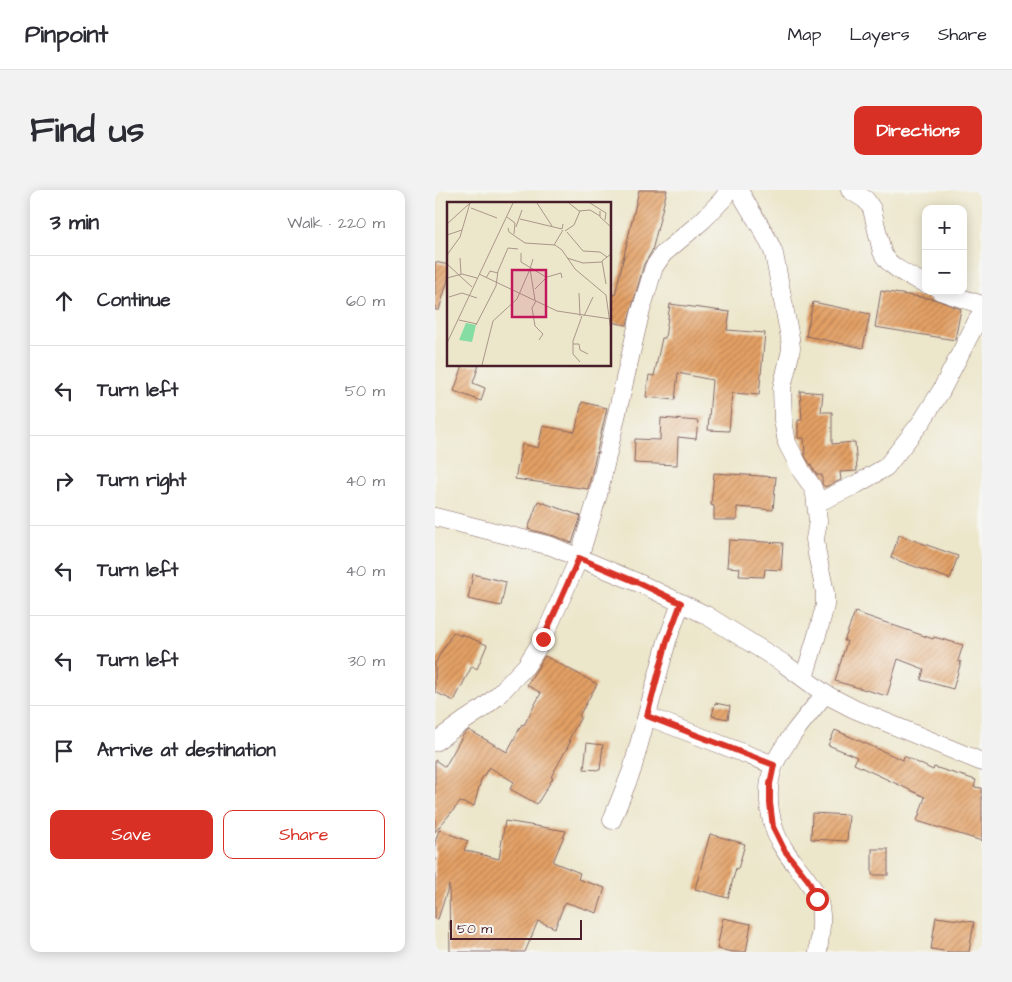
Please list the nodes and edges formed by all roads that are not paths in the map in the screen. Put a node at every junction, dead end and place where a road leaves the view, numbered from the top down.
1 (728, 190) edge
2 (739, 190) edge
3 (850, 190) edge
4 (922, 282) edge
5 (952, 295) edge
6 (982, 305) edge
7 (982, 314) edge
8 (817, 503) junction
9 (435, 517) edge
10 (579, 558) junction
11 (681, 603) junction
12 (804, 678) junction
13 (825, 694) junction
14 (647, 716) junction
15 (435, 742) edge
16 (982, 762) edge
17 (774, 765) junction
18 (612, 820) dead end
19 (818, 952) edge

1 - 10 street
2 - 8 street
3 - 4 street
5 - 6 street
7 - 8 street
8 - 12 street
9 - 10 street
10 - 11 street
10 - 15 street
11 - 12 street
11 - 14 street
12 - 13 street
13 - 16 street
13 - 17 street
14 - 17 street
14 - 18 street
17 - 19 street

